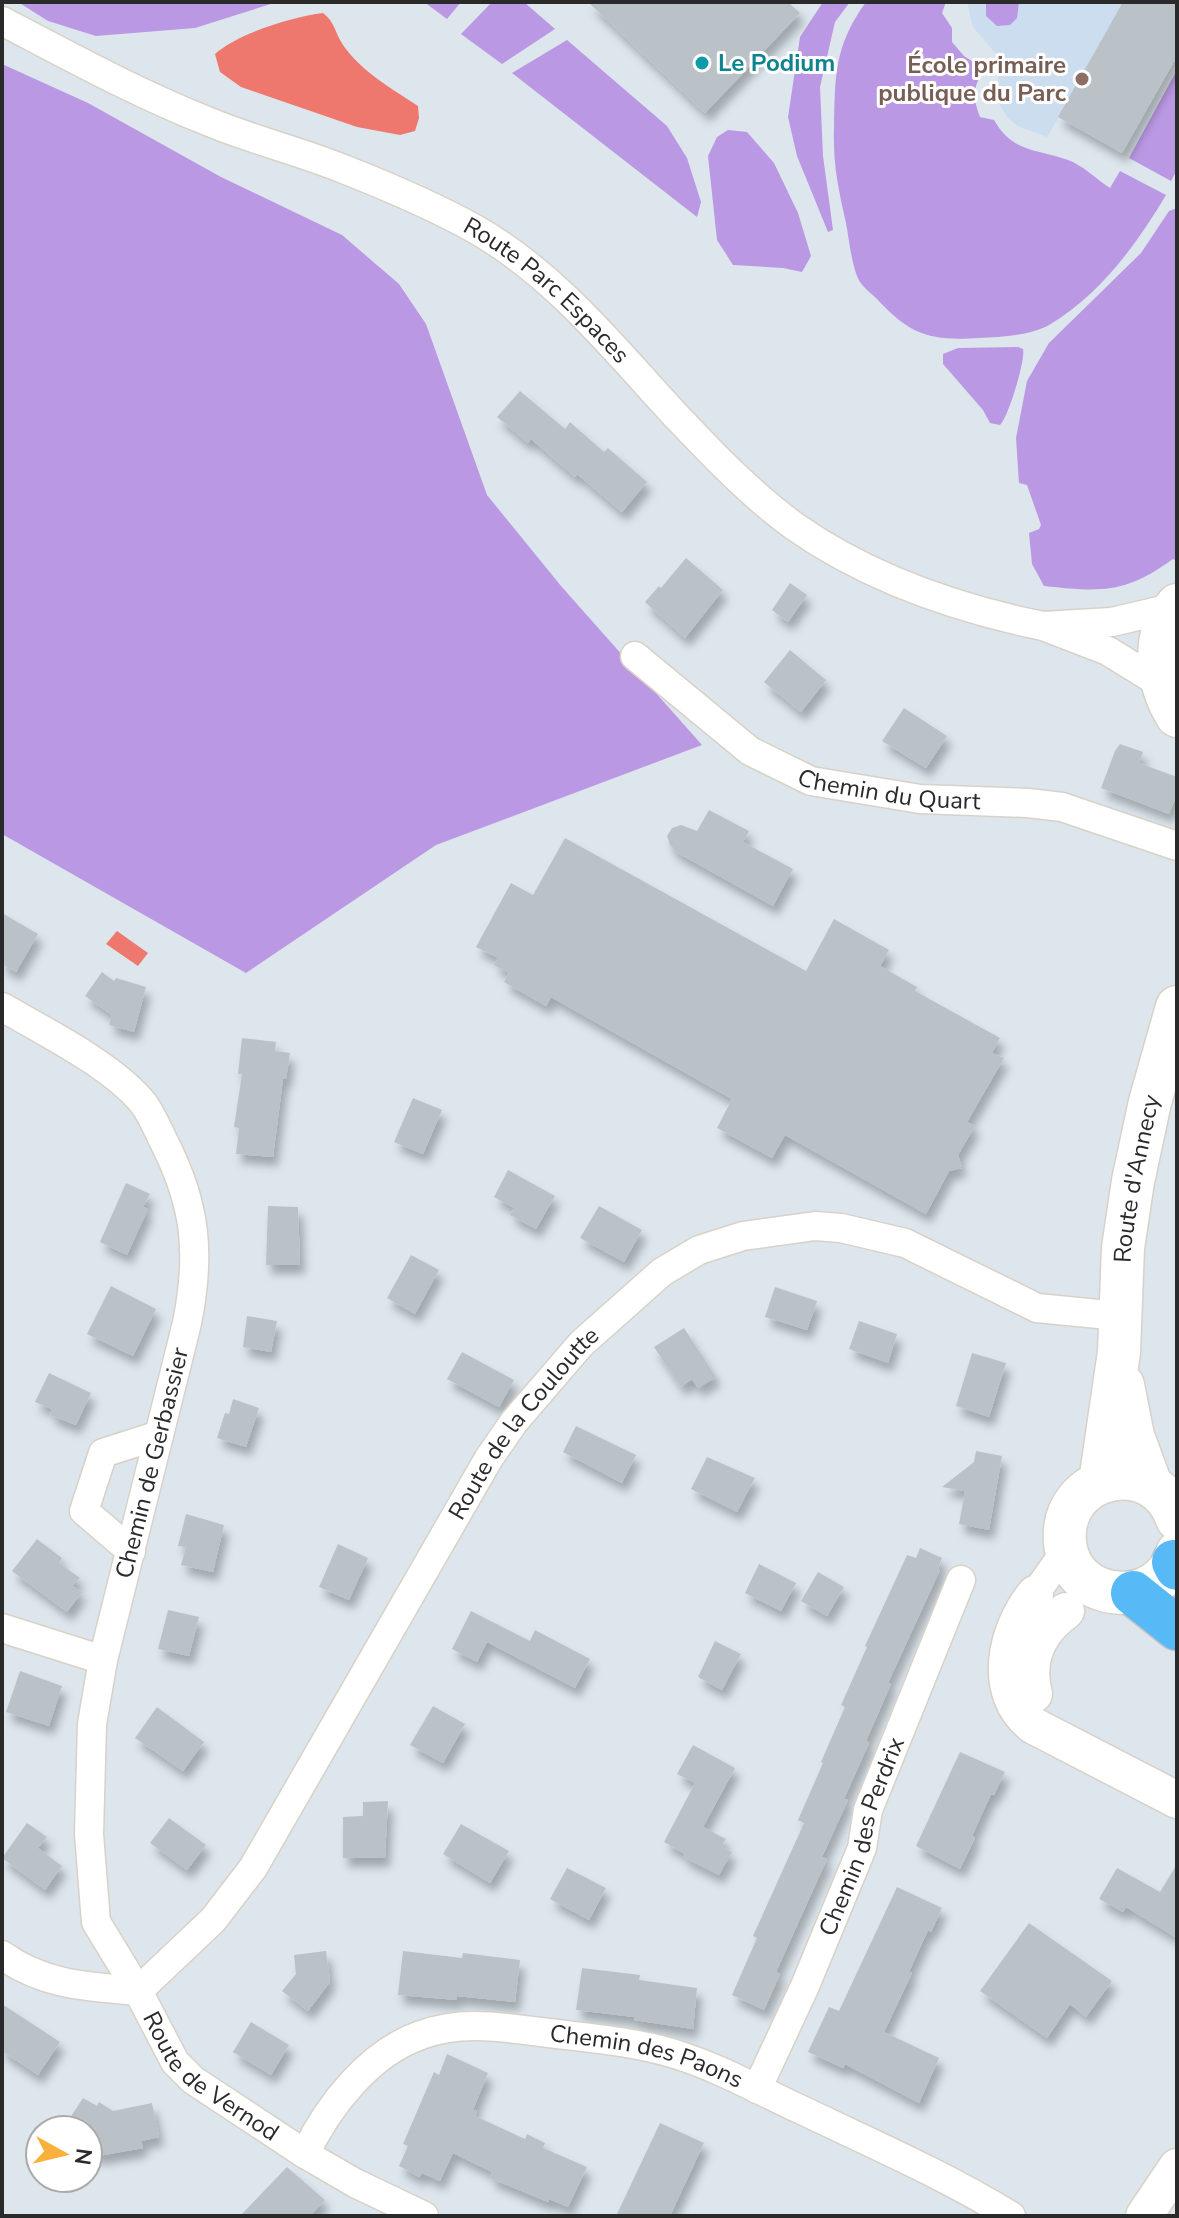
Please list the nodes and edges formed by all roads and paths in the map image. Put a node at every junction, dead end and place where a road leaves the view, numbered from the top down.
1 (2, 21) edge
2 (1176, 606) edge
3 (1043, 626) junction
4 (635, 656) dead end
5 (1170, 700) edge
6 (1177, 846) edge
7 (2, 1007) edge
8 (1177, 1007) edge
9 (1119, 1334) junction
10 (159, 1435) junction
11 (1100, 1482) junction
12 (1151, 1485) junction
13 (1177, 1519) edge
14 (1066, 1550) junction
15 (131, 1551) junction
16 (1176, 1561) edge
17 (961, 1580) dead end
18 (1120, 1592) junction
19 (1051, 1603) junction
20 (2, 1628) edge
21 (1177, 1628) edge
22 (103, 1660) junction
23 (1177, 1800) edge
24 (2, 1955) edge
25 (138, 1991) junction
26 (757, 2089) junction
27 (305, 2154) junction
28 (1177, 2167) edge
29 (424, 2216) edge
30 (1011, 2216) edge
31 (1144, 2216) edge

1 - 3 street, Route Parc Espaces
2 - 3 street, Route Parc Espaces
2 - 5 main road
3 - 5 street, Route Parc Espaces
4 - 6 street, Chemin du Quart
7 - 10 street, Chemin de Gerbassier
8 - 9 main road, Route d'Annecy
9 - 11 main road, Route d'Annecy
9 - 12 main road, Route d'Annecy
9 - 25 street, Route de la Couloutte
10 - 15 street, Chemin de Gerbassier
10 - 15 street
11 - 12 main road
11 - 14 main road
12 - 13 main road, Route d'Annecy
14 - 18 main road
14 - 19 street
15 - 22 street, Chemin de Gerbassier
16 - 18 main road
17 - 26 street, Chemin des Perdrix
18 - 19 street
18 - 21 highway
19 - 23 street
20 - 22 street
22 - 25 street, Chemin de Gerbassier
24 - 25 street, Route de Vernod
25 - 27 street, Route de Vernod
26 - 27 street, Chemin des Paons
26 - 30 street, Chemin des Paons
27 - 29 street, Route de Vernod
28 - 31 street

